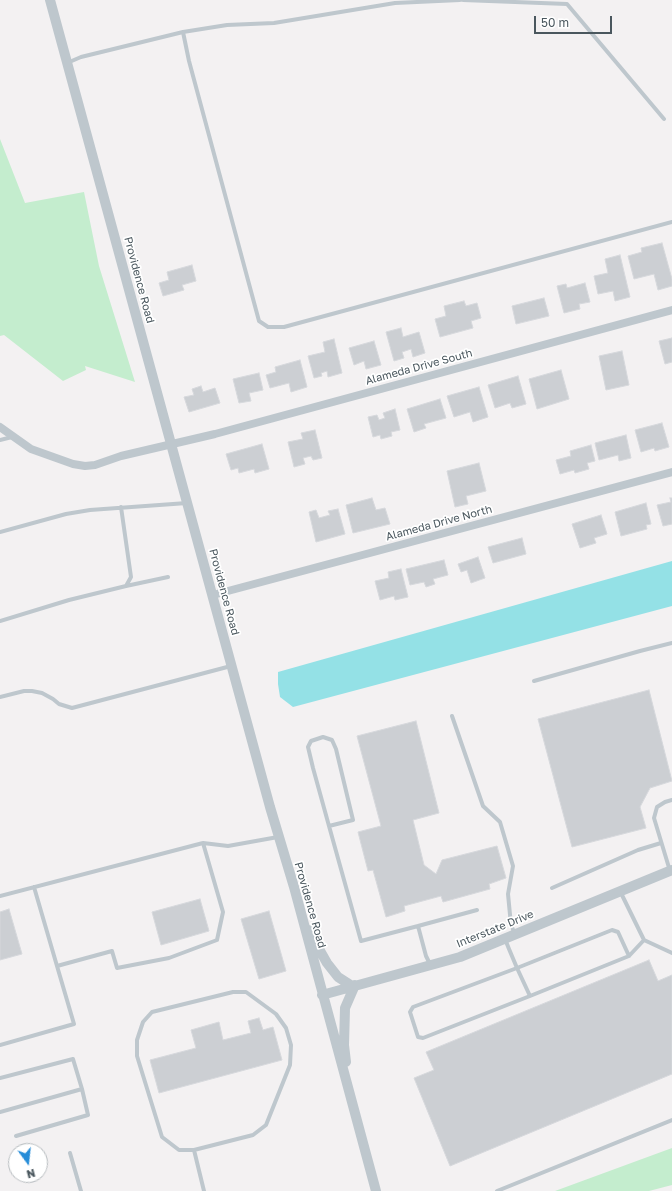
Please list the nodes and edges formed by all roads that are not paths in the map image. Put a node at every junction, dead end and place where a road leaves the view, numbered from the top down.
1 (50, 0) edge
2 (461, 0) edge
3 (183, 32) junction
4 (67, 63) junction
5 (664, 119) dead end
6 (672, 222) edge
7 (672, 310) edge
8 (0, 428) edge
9 (12, 437) junction
10 (0, 440) edge
11 (172, 443) junction
12 (672, 472) edge
13 (187, 503) junction
14 (121, 507) junction
15 (0, 532) edge
16 (168, 577) dead end
17 (126, 586) junction
18 (212, 595) junction
19 (0, 620) edge
20 (672, 644) edge
21 (232, 666) junction
22 (534, 681) dead end
23 (0, 697) edge
24 (452, 716) dead end
25 (672, 800) edge
26 (329, 826) junction
27 (278, 837) junction
28 (203, 843) junction
29 (661, 843) junction
30 (671, 871) edge
31 (34, 887) junction
32 (294, 888) junction
33 (552, 888) dead end
34 (620, 892) junction
35 (0, 896) edge
36 (477, 910) dead end
37 (418, 926) junction
38 (515, 934) junction
39 (505, 938) junction
40 (644, 940) junction
41 (672, 953) edge
42 (629, 956) junction
43 (430, 965) junction
44 (57, 966) junction
45 (518, 968) junction
46 (354, 986) junction
47 (322, 994) junction
48 (530, 996) junction
49 (0, 1045) edge
50 (0, 1078) edge
51 (82, 1089) junction
52 (352, 1103) junction
53 (0, 1112) edge
54 (672, 1120) edge
55 (16, 1136) dead end
56 (194, 1150) junction
57 (70, 1153) dead end
58 (81, 1191) edge
59 (204, 1191) edge
60 (376, 1191) edge
61 (497, 1191) edge

1 - 4 street, Providence Road
2 - 3 lane
2 - 5 lane
3 - 4 lane
3 - 6 lane
4 - 11 street, Providence Road
7 - 11 street, Alameda Drive South
8 - 9 street, Alameda Drive South
9 - 10 lane
9 - 11 street, Alameda Drive South
11 - 13 street, Providence Road
12 - 18 street, Alameda Drive North
13 - 14 lane
13 - 18 street, Providence Road
14 - 15 lane
14 - 17 lane
16 - 17 lane
17 - 19 lane
18 - 21 street, Providence Road
20 - 22 lane
21 - 23 lane
21 - 27 street, Providence Road
24 - 38 lane
25 - 29 lane
26 - 26 lane
26 - 37 lane
27 - 28 lane
27 - 32 street, Providence Road
28 - 31 lane
28 - 44 lane
29 - 30 lane
29 - 33 lane
30 - 34 street, Interstate Drive
31 - 35 lane
31 - 44 lane
32 - 46 street
32 - 47 street, Providence Road
34 - 38 street, Interstate Drive
34 - 40 lane
36 - 37 lane
37 - 43 lane
38 - 39 street, Interstate Drive
39 - 43 street, Interstate Drive
39 - 45 lane
40 - 41 lane
40 - 42 lane
42 - 45 lane
42 - 48 lane
43 - 46 street, Interstate Drive
44 - 49 lane
45 - 48 lane
45 - 48 lane
46 - 47 street, Interstate Drive
46 - 52 street
47 - 52 street, Providence Road
50 - 51 lane
51 - 53 lane
51 - 55 lane
52 - 60 street, Providence Road
54 - 61 lane
56 - 56 lane
56 - 59 lane
57 - 58 lane

